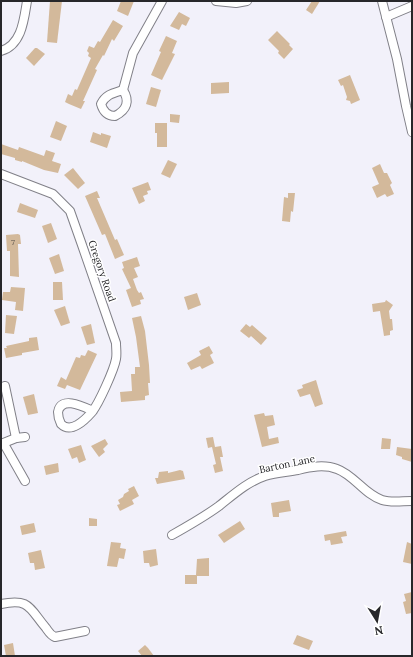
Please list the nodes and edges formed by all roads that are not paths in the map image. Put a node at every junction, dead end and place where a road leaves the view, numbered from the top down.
1 (27, 1) edge
2 (162, 1) edge
3 (216, 1) edge
4 (247, 1) edge
5 (382, 1) edge
6 (412, 6) edge
7 (386, 17) junction
8 (1, 52) edge
9 (123, 90) dead end
10 (412, 132) edge
11 (1, 174) edge
12 (5, 386) dead end
13 (93, 411) dead end
14 (25, 436) dead end
15 (16, 438) junction
16 (3, 444) edge
17 (25, 481) dead end
18 (412, 501) edge
19 (172, 535) dead end
20 (1, 604) edge
21 (85, 631) dead end

1 - 8 street
2 - 9 street
3 - 4 street
5 - 7 street
6 - 7 street
7 - 10 street
11 - 13 street, Gregory Road
12 - 15 street
14 - 15 street
15 - 16 street
16 - 17 street
18 - 19 street, Barton Lane
20 - 21 street

